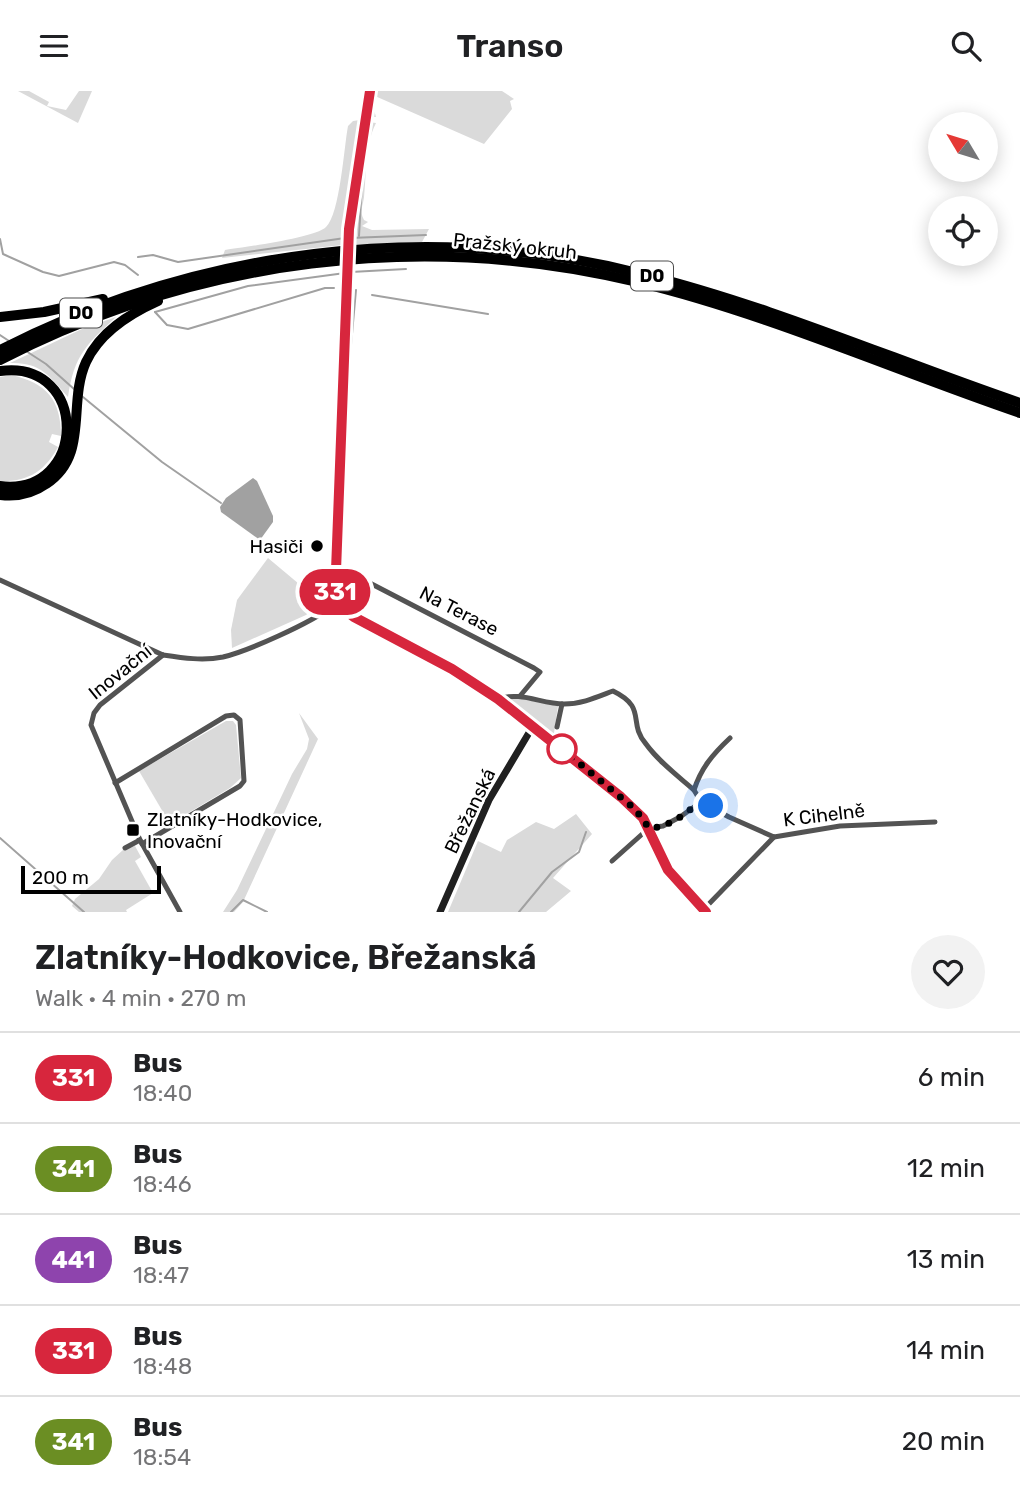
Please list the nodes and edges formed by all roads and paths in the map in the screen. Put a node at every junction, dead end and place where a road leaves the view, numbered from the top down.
1 (370, 91) edge
2 (197, 285) junction
3 (144, 290) junction
4 (0, 317) edge
5 (24, 343) junction
6 (7, 350) edge
7 (0, 360) edge
8 (0, 371) edge
9 (1020, 403) edge
10 (1020, 413) edge
11 (0, 486) edge
12 (0, 495) edge
13 (335, 565) junction
14 (0, 580) edge
15 (335, 597) junction
16 (340, 606) junction
17 (331, 607) junction
18 (163, 655) junction
19 (520, 696) junction
20 (498, 699) junction
21 (562, 704) junction
22 (533, 726) junction
23 (557, 727) dead end
24 (730, 738) dead end
25 (115, 783) junction
26 (694, 790) junction
27 (701, 801) junction
28 (934, 821) dead end
29 (649, 828) junction
30 (774, 837) junction
31 (141, 842) junction
32 (125, 848) dead end
33 (612, 861) dead end
34 (705, 911) edge
35 (180, 912) edge
36 (440, 912) edge

1 - 13 street
2 - 5 highway, Pražský okruh / D0
2 - 10 highway, Pražský okruh / D0
2 - 12 highway
3 - 4 highway
3 - 5 highway, Pražský okruh / D0
3 - 9 highway, Pražský okruh / D0
5 - 6 highway, Pražský okruh / D0
6 - 7 highway, Pražský okruh / D0
8 - 11 highway
13 - 15 street
13 - 19 street, Na Terase
14 - 18 street
15 - 16 street
15 - 17 street
16 - 17 street
16 - 20 street
17 - 18 street, Inovační
18 - 25 street, Inovační
19 - 20 street
19 - 21 street
20 - 22 street
21 - 23 street
21 - 26 street
22 - 29 street
22 - 36 street, Břežanská
24 - 26 street
25 - 31 street, Inovační
25 - 31 street
26 - 27 street
27 - 29 street
27 - 30 street, K Cihelně
28 - 30 street, K Cihelně
29 - 33 street
29 - 34 street
30 - 34 street
31 - 32 street
31 - 35 street, Inovační

